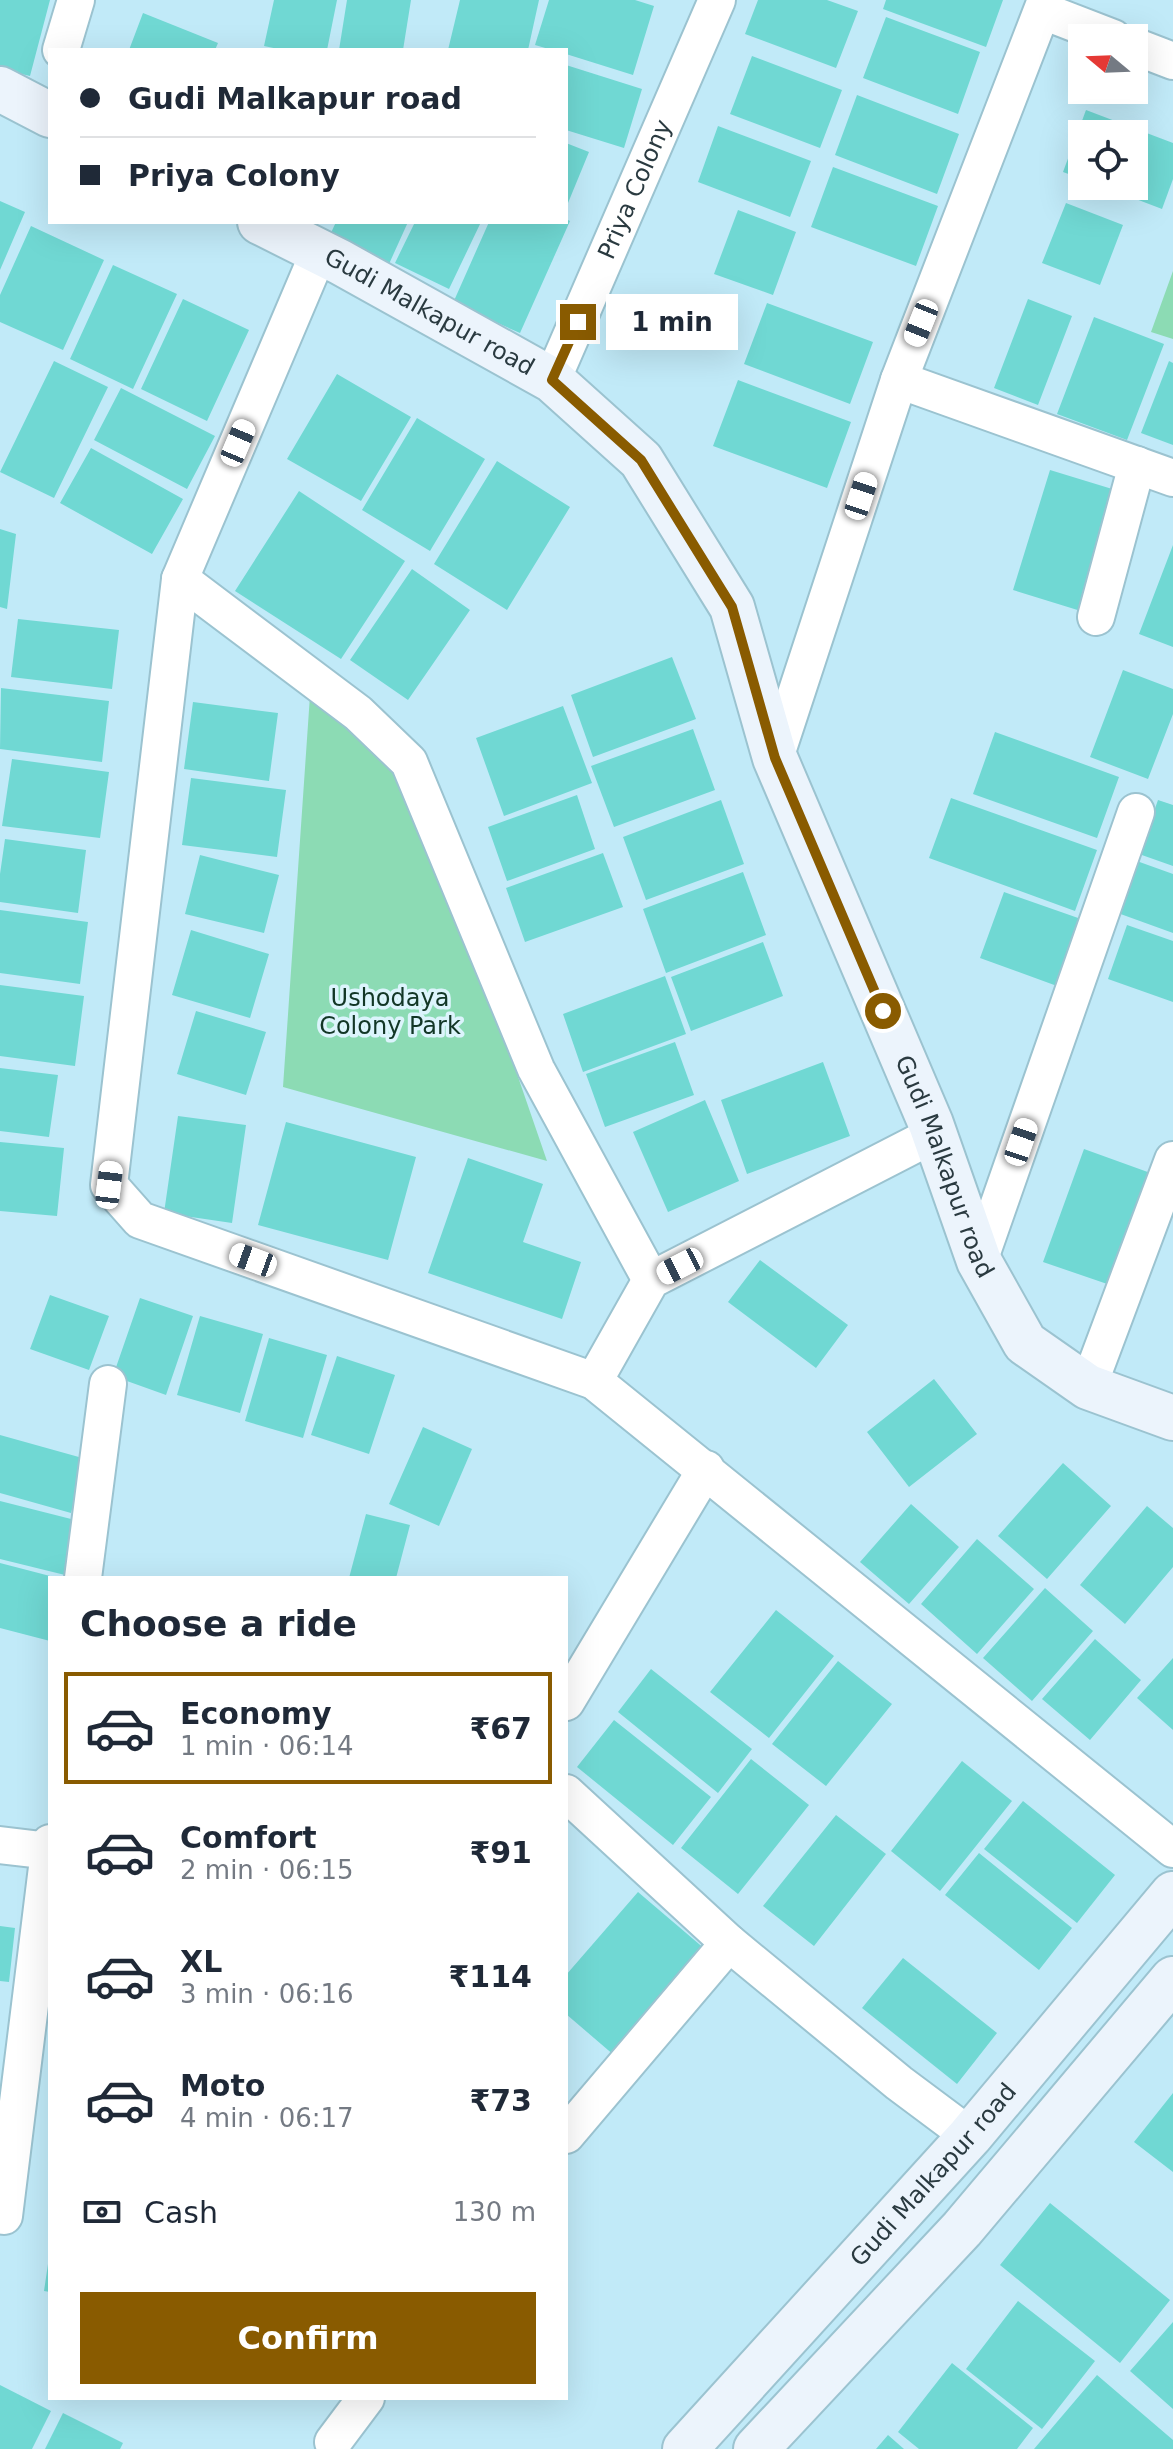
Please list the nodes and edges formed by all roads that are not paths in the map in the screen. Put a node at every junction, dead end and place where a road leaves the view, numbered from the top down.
1 (76, 0) edge
2 (716, 0) edge
3 (1044, 5) edge
4 (1084, 24) edge
5 (62, 48) edge
6 (1148, 51) edge
7 (1173, 61) edge
8 (0, 89) edge
9 (47, 104) edge
10 (264, 224) edge
11 (319, 252) junction
12 (552, 380) junction
13 (899, 380) junction
14 (1137, 465) junction
15 (1173, 478) edge
16 (180, 579) junction
17 (1096, 617) dead end
18 (775, 758) junction
19 (1136, 812) dead end
20 (935, 1134) junction
21 (1173, 1160) edge
22 (979, 1261) junction
23 (651, 1280) junction
24 (594, 1381) junction
25 (108, 1384) dead end
26 (1088, 1387) junction
27 (1173, 1418) edge
28 (706, 1469) junction
29 (83, 1576) edge
30 (568, 1699) edge
31 (570, 1806) edge
32 (0, 1845) edge
33 (1173, 1849) edge
34 (48, 1850) edge
35 (48, 1866) edge
36 (1173, 1894) edge
37 (729, 1943) junction
38 (1173, 1979) edge
39 (568, 2133) edge
40 (970, 2136) junction
41 (4, 2216) dead end
42 (364, 2400) edge
43 (333, 2442) dead end
44 (685, 2449) edge
45 (756, 2449) edge

1 - 5 street
2 - 12 street, Priya Colony
3 - 4 street
3 - 13 street
6 - 7 street
8 - 9 street
10 - 11 street, Gudi Malkapur road
11 - 12 street, Gudi Malkapur road
11 - 16 street
12 - 18 street, Gudi Malkapur road
13 - 14 street
13 - 18 street
14 - 15 street
14 - 17 street
16 - 23 street
16 - 24 street
18 - 20 street, Gudi Malkapur road
19 - 22 street
20 - 22 street, Gudi Malkapur road
20 - 23 street
21 - 26 street
22 - 26 street, Gudi Malkapur road
23 - 24 street
24 - 28 street
25 - 29 street
26 - 27 street, Gudi Malkapur road
28 - 30 street
28 - 33 street
31 - 37 street
32 - 34 street
35 - 41 street
36 - 40 street, Gudi Malkapur road
37 - 39 street
37 - 40 street
38 - 45 street
40 - 44 street, Gudi Malkapur road
42 - 43 street

